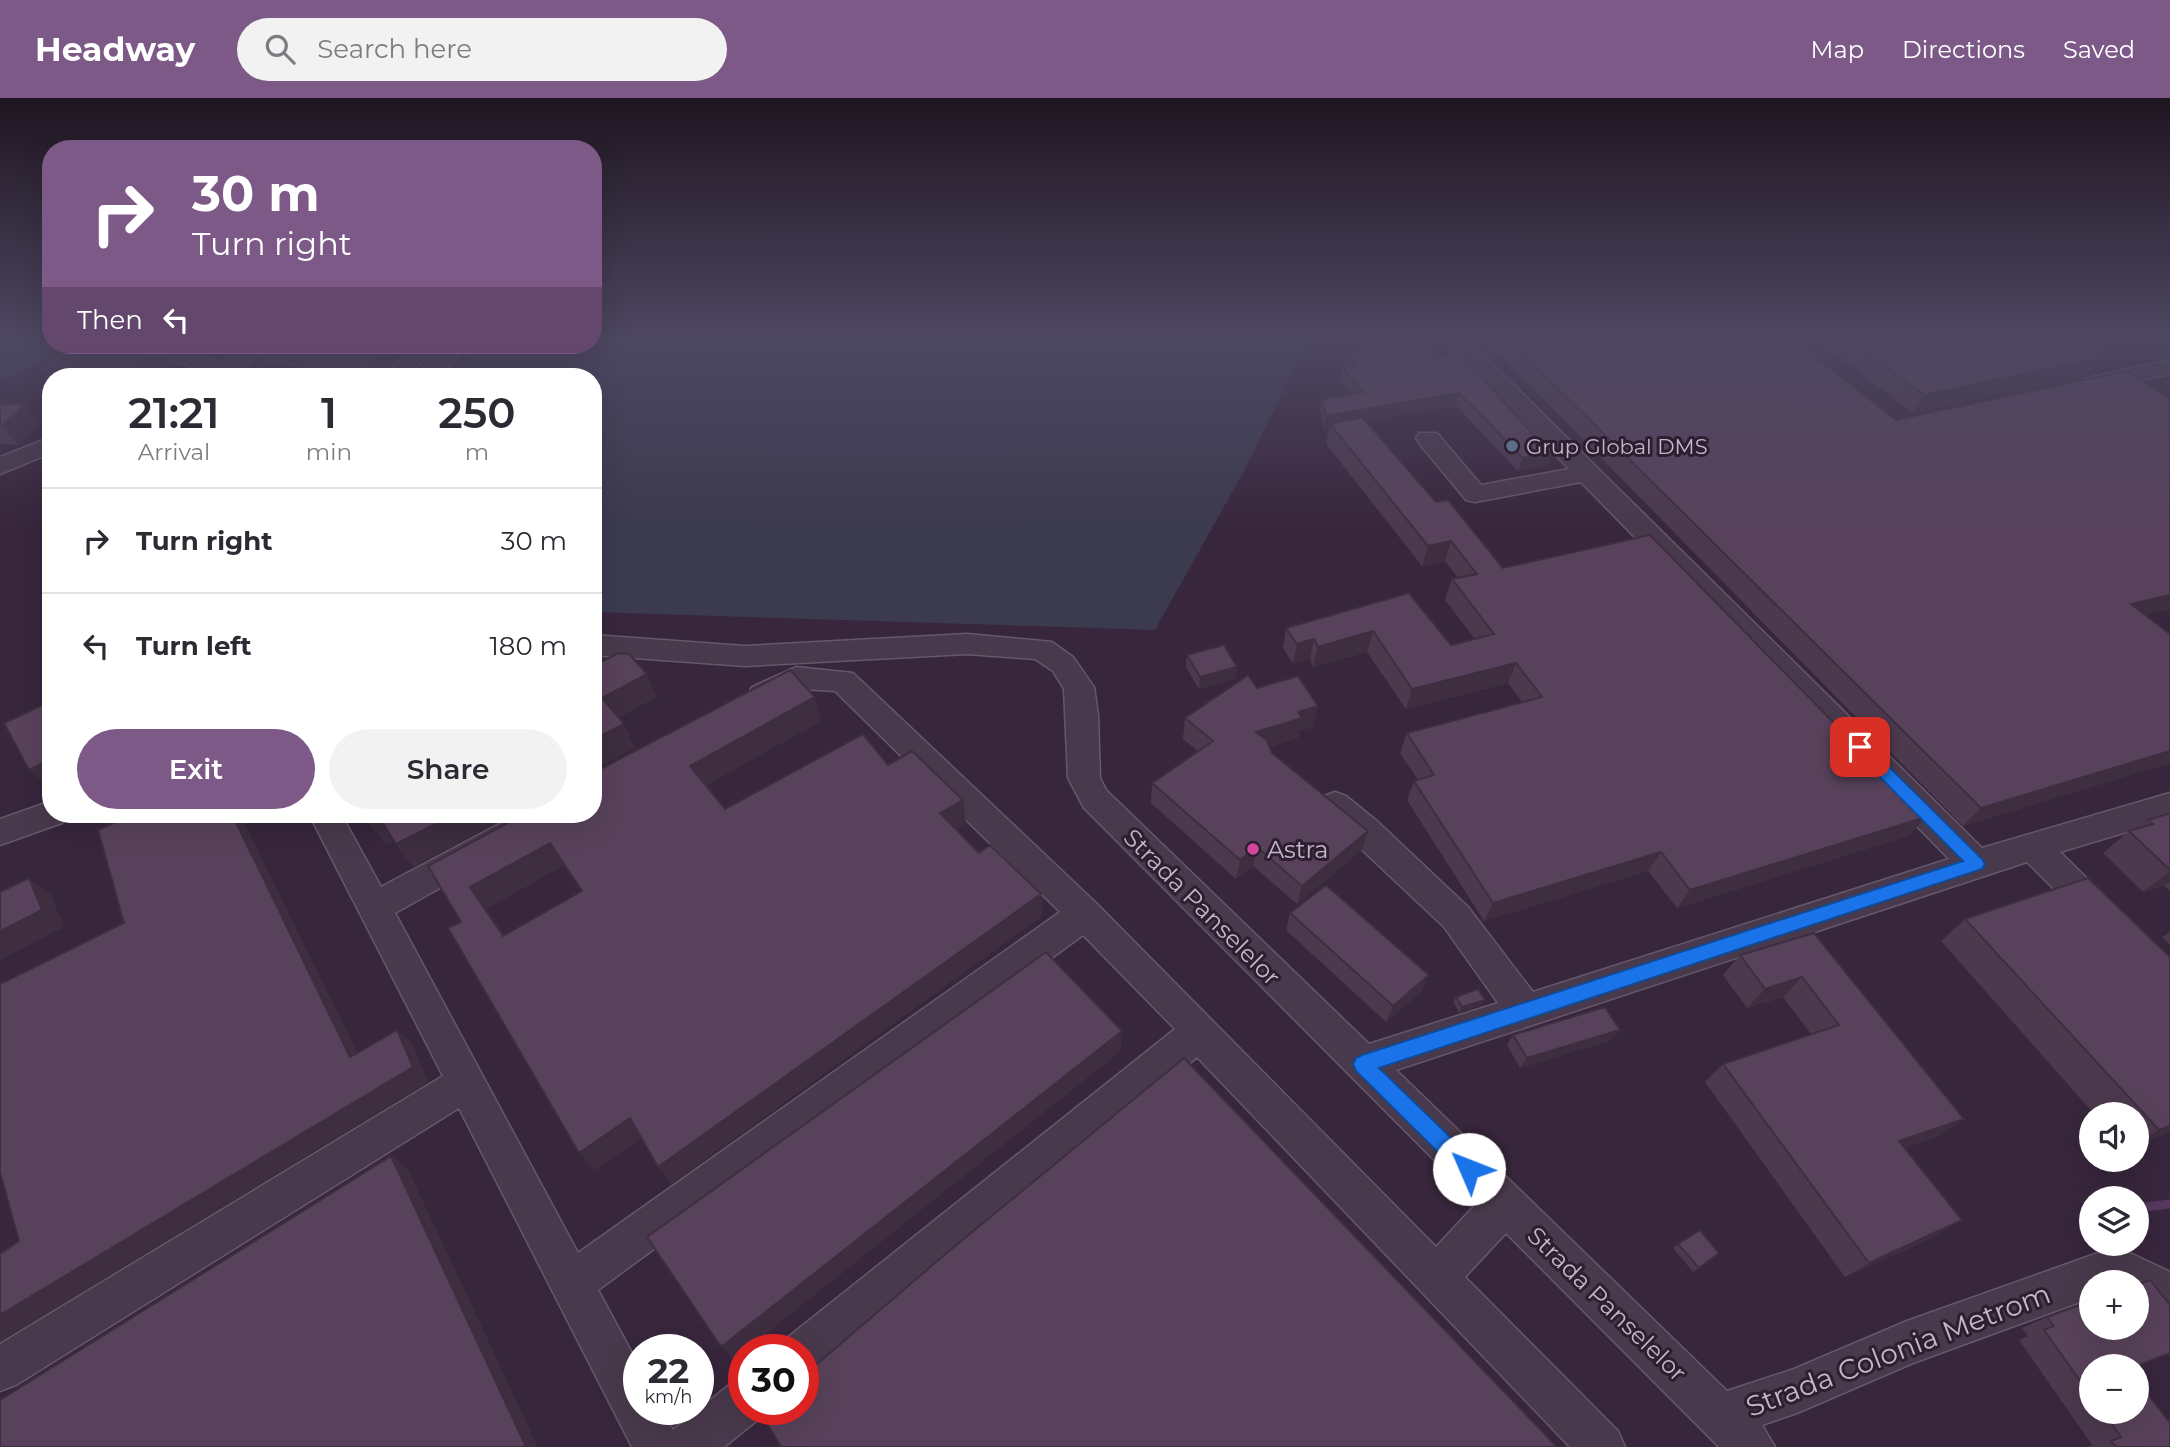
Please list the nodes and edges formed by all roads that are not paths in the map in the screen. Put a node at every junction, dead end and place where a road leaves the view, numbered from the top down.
1 (1516, 401) edge
2 (1428, 438) dead end
3 (42, 447) edge
4 (0, 466) edge
5 (1588, 473) junction
6 (602, 647) edge
7 (602, 669) edge
8 (796, 678) junction
9 (736, 710) edge
10 (1313, 788) edge
11 (2170, 806) edge
12 (42, 818) edge
13 (330, 823) edge
14 (530, 823) edge
15 (0, 832) edge
16 (2033, 847) junction
17 (1976, 864) junction
18 (374, 908) junction
19 (1085, 914) junction
20 (2121, 934) edge
21 (1526, 1011) junction
22 (1207, 1042) dead end
23 (1362, 1064) junction
24 (467, 1082) junction
25 (1505, 1204) junction
26 (1437, 1276) junction
27 (571, 1284) junction
28 (2164, 1295) edge
29 (819, 1341) edge
30 (0, 1369) edge
31 (728, 1415) edge
32 (1721, 1416) junction
33 (657, 1447) edge
34 (688, 1447) edge
35 (1602, 1447) edge
36 (1752, 1447) edge

1 - 5 street
2 - 5 street
3 - 4 street
5 - 17 street
6 - 23 street, Strada Panselelor
7 - 8 street
8 - 9 street
8 - 19 street
10 - 21 street
11 - 16 street
12 - 15 street
13 - 18 street
14 - 18 street
16 - 17 street
16 - 20 street
17 - 21 street
18 - 24 street
19 - 27 street
19 - 29 street
21 - 23 street
22 - 26 street
23 - 25 street, Strada Panselelor
24 - 27 street
24 - 30 street
25 - 26 street
25 - 32 street, Strada Panselelor
26 - 35 street
27 - 33 street
28 - 32 street, Strada Colonia Metrom
31 - 34 street
32 - 36 street, Strada Panselelor

